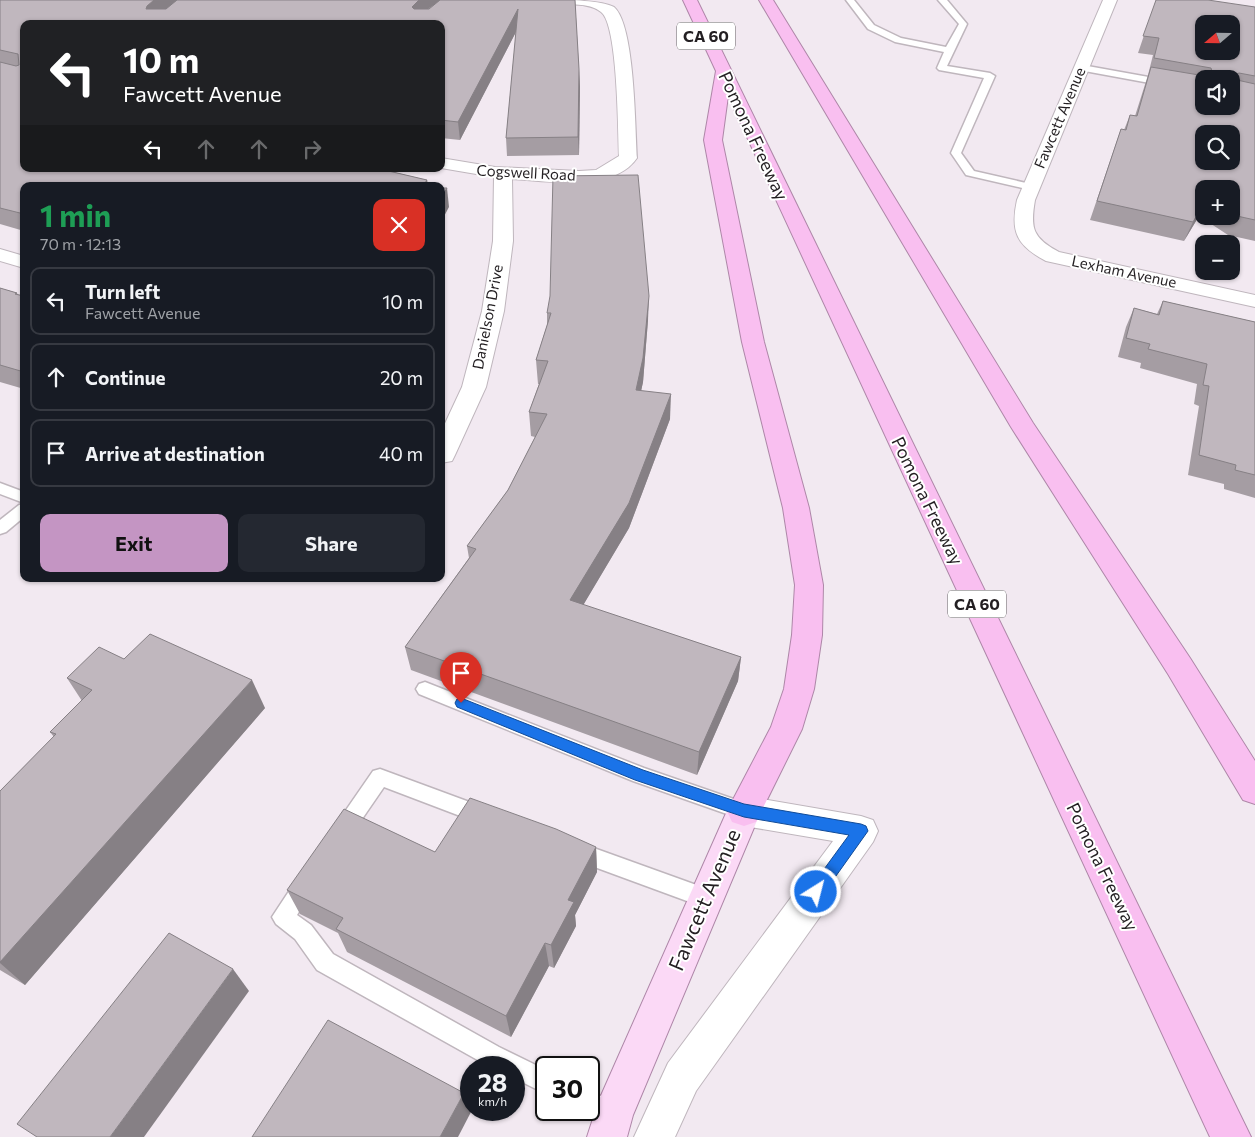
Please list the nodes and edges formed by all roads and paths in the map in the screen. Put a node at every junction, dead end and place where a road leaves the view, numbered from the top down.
1 (560, 0) edge
2 (690, 0) edge
3 (766, 0) edge
4 (850, 0) edge
5 (942, 0) edge
6 (1110, 0) edge
7 (949, 50) junction
8 (1082, 68) junction
9 (723, 72) junction
10 (1195, 88) edge
11 (445, 164) edge
12 (503, 173) junction
13 (1030, 187) junction
14 (1028, 238) joint
15 (0, 255) edge
16 (20, 261) edge
17 (1255, 301) edge
18 (445, 452) edge
19 (0, 488) edge
20 (20, 496) edge
21 (20, 512) edge
22 (0, 528) edge
23 (1179, 666) junction
24 (425, 689) dead end
25 (1255, 776) edge
26 (1255, 790) edge
27 (744, 810) junction
28 (499, 822) edge
29 (563, 846) edge
30 (706, 898) junction
31 (535, 1077) edge
32 (603, 1118) edge
33 (654, 1137) edge
34 (1231, 1137) edge

1 - 12 street, Cogswell Road
2 - 9 highway, Pomona Freeway / CA 60
3 - 23 highway
4 - 7 lane
5 - 7 lane
6 - 8 street, Fawcett Avenue
7 - 13 lane
8 - 10 lane
8 - 13 street, Fawcett Avenue
9 - 27 highway
9 - 34 highway, Pomona Freeway / CA 60
11 - 12 street, Cogswell Road
12 - 18 street, Danielson Drive
13 - 14 street, Fawcett Avenue
14 - 17 street, Lexham Avenue
15 - 16 street
19 - 20 lane
21 - 22 lane
23 - 25 highway
23 - 26 highway
24 - 27 lane
27 - 30 main road, Fawcett Avenue
27 - 33 street, Fawcett Avenue
28 - 31 lane
29 - 30 lane
30 - 32 main road, Fawcett Avenue

